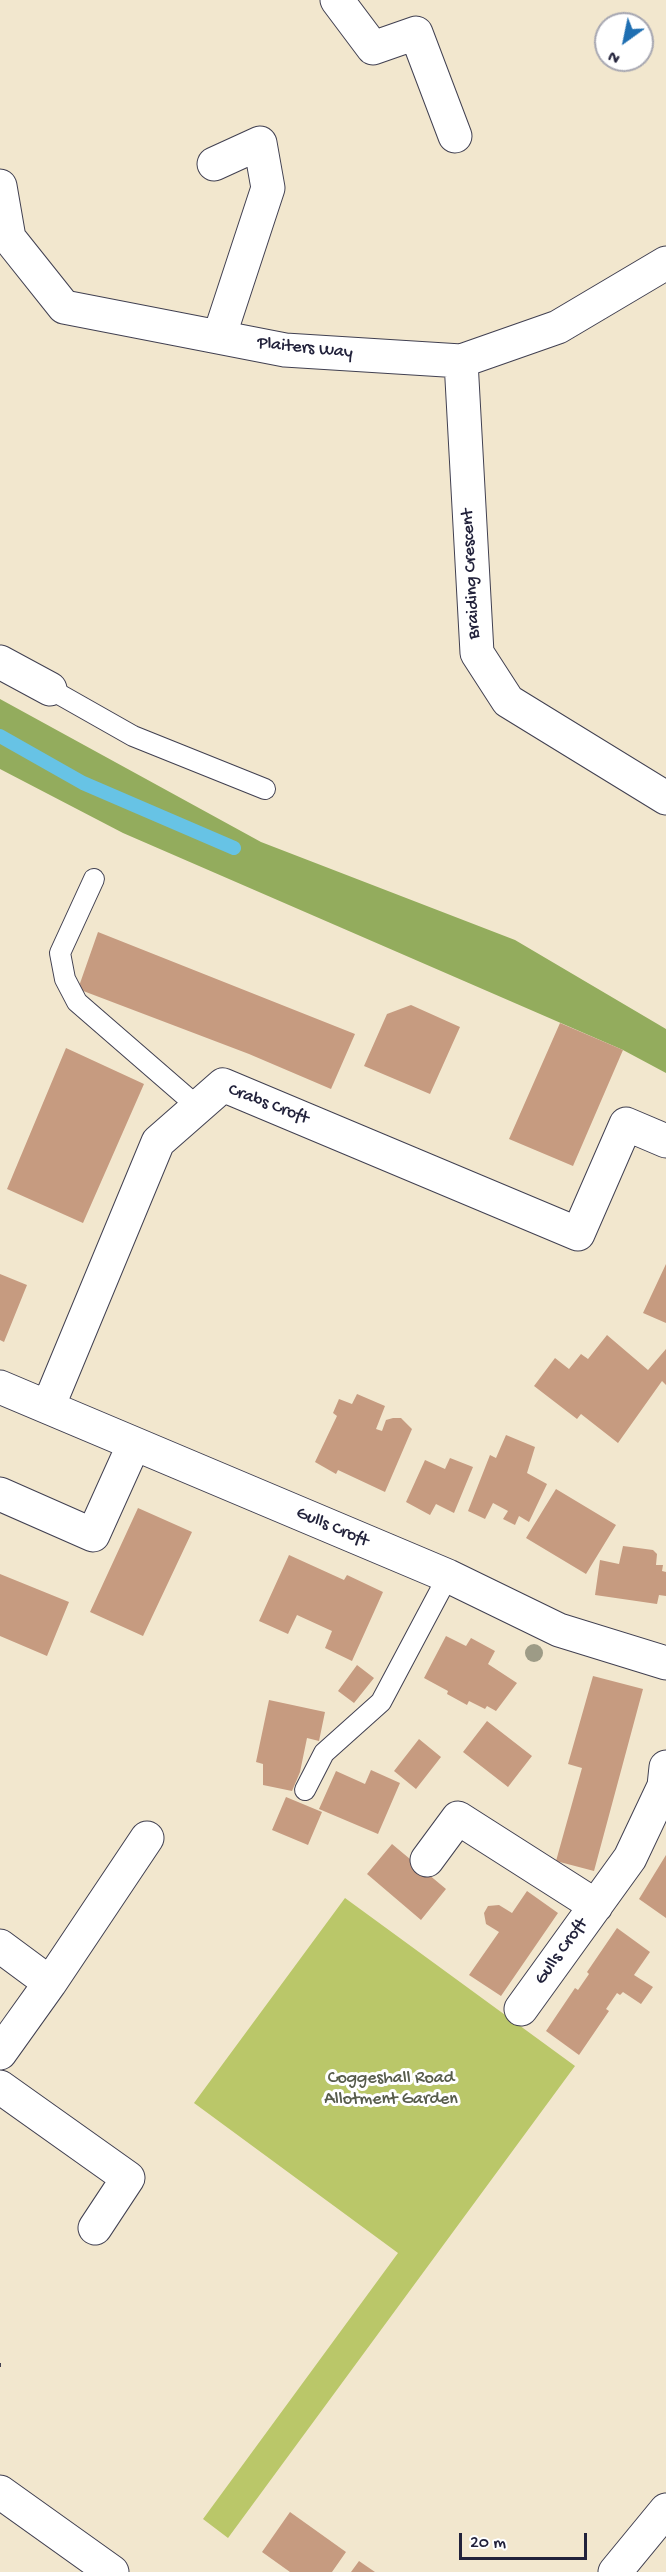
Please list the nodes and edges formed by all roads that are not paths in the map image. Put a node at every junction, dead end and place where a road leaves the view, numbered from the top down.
1 (337, 0) edge
2 (455, 136) dead end
3 (214, 164) dead end
4 (0, 186) edge
5 (4, 240) edge
6 (666, 263) edge
7 (219, 337) junction
8 (461, 361) junction
9 (0, 662) edge
10 (50, 689) joint
11 (265, 789) dead end
12 (666, 798) edge
13 (94, 879) dead end
14 (198, 1107) junction
15 (666, 1141) edge
16 (0, 1387) edge
17 (48, 1407) junction
18 (134, 1444) junction
19 (0, 1494) edge
20 (448, 1576) junction
21 (666, 1663) edge
22 (666, 1767) edge
23 (305, 1790) dead end
24 (147, 1838) dead end
25 (427, 1860) dead end
26 (596, 1906) junction
27 (0, 1946) edge
28 (50, 1983) junction
29 (521, 2009) dead end
30 (0, 2053) edge
31 (0, 2087) edge
32 (95, 2228) dead end
33 (0, 2492) edge
34 (666, 2510) edge
35 (112, 2572) edge
36 (615, 2572) edge

1 - 2 street
3 - 7 street
4 - 5 street, Plaiters Way
5 - 7 street, Plaiters Way
6 - 8 street, Plaiters Way
7 - 8 street, Plaiters Way
8 - 12 street, Braiding Crescent
9 - 10 street
10 - 11 lane
13 - 14 lane
14 - 15 street, Crabs Croft
14 - 17 street, Crabs Croft
16 - 17 street, Gulls Croft
17 - 18 street, Gulls Croft
18 - 19 street
18 - 20 street, Gulls Croft
20 - 21 street, Gulls Croft
20 - 23 lane
22 - 26 street, Gulls Croft
24 - 28 street
25 - 26 street
26 - 29 street, Gulls Croft
27 - 28 street
28 - 30 street
31 - 32 street
33 - 35 street
34 - 36 street

